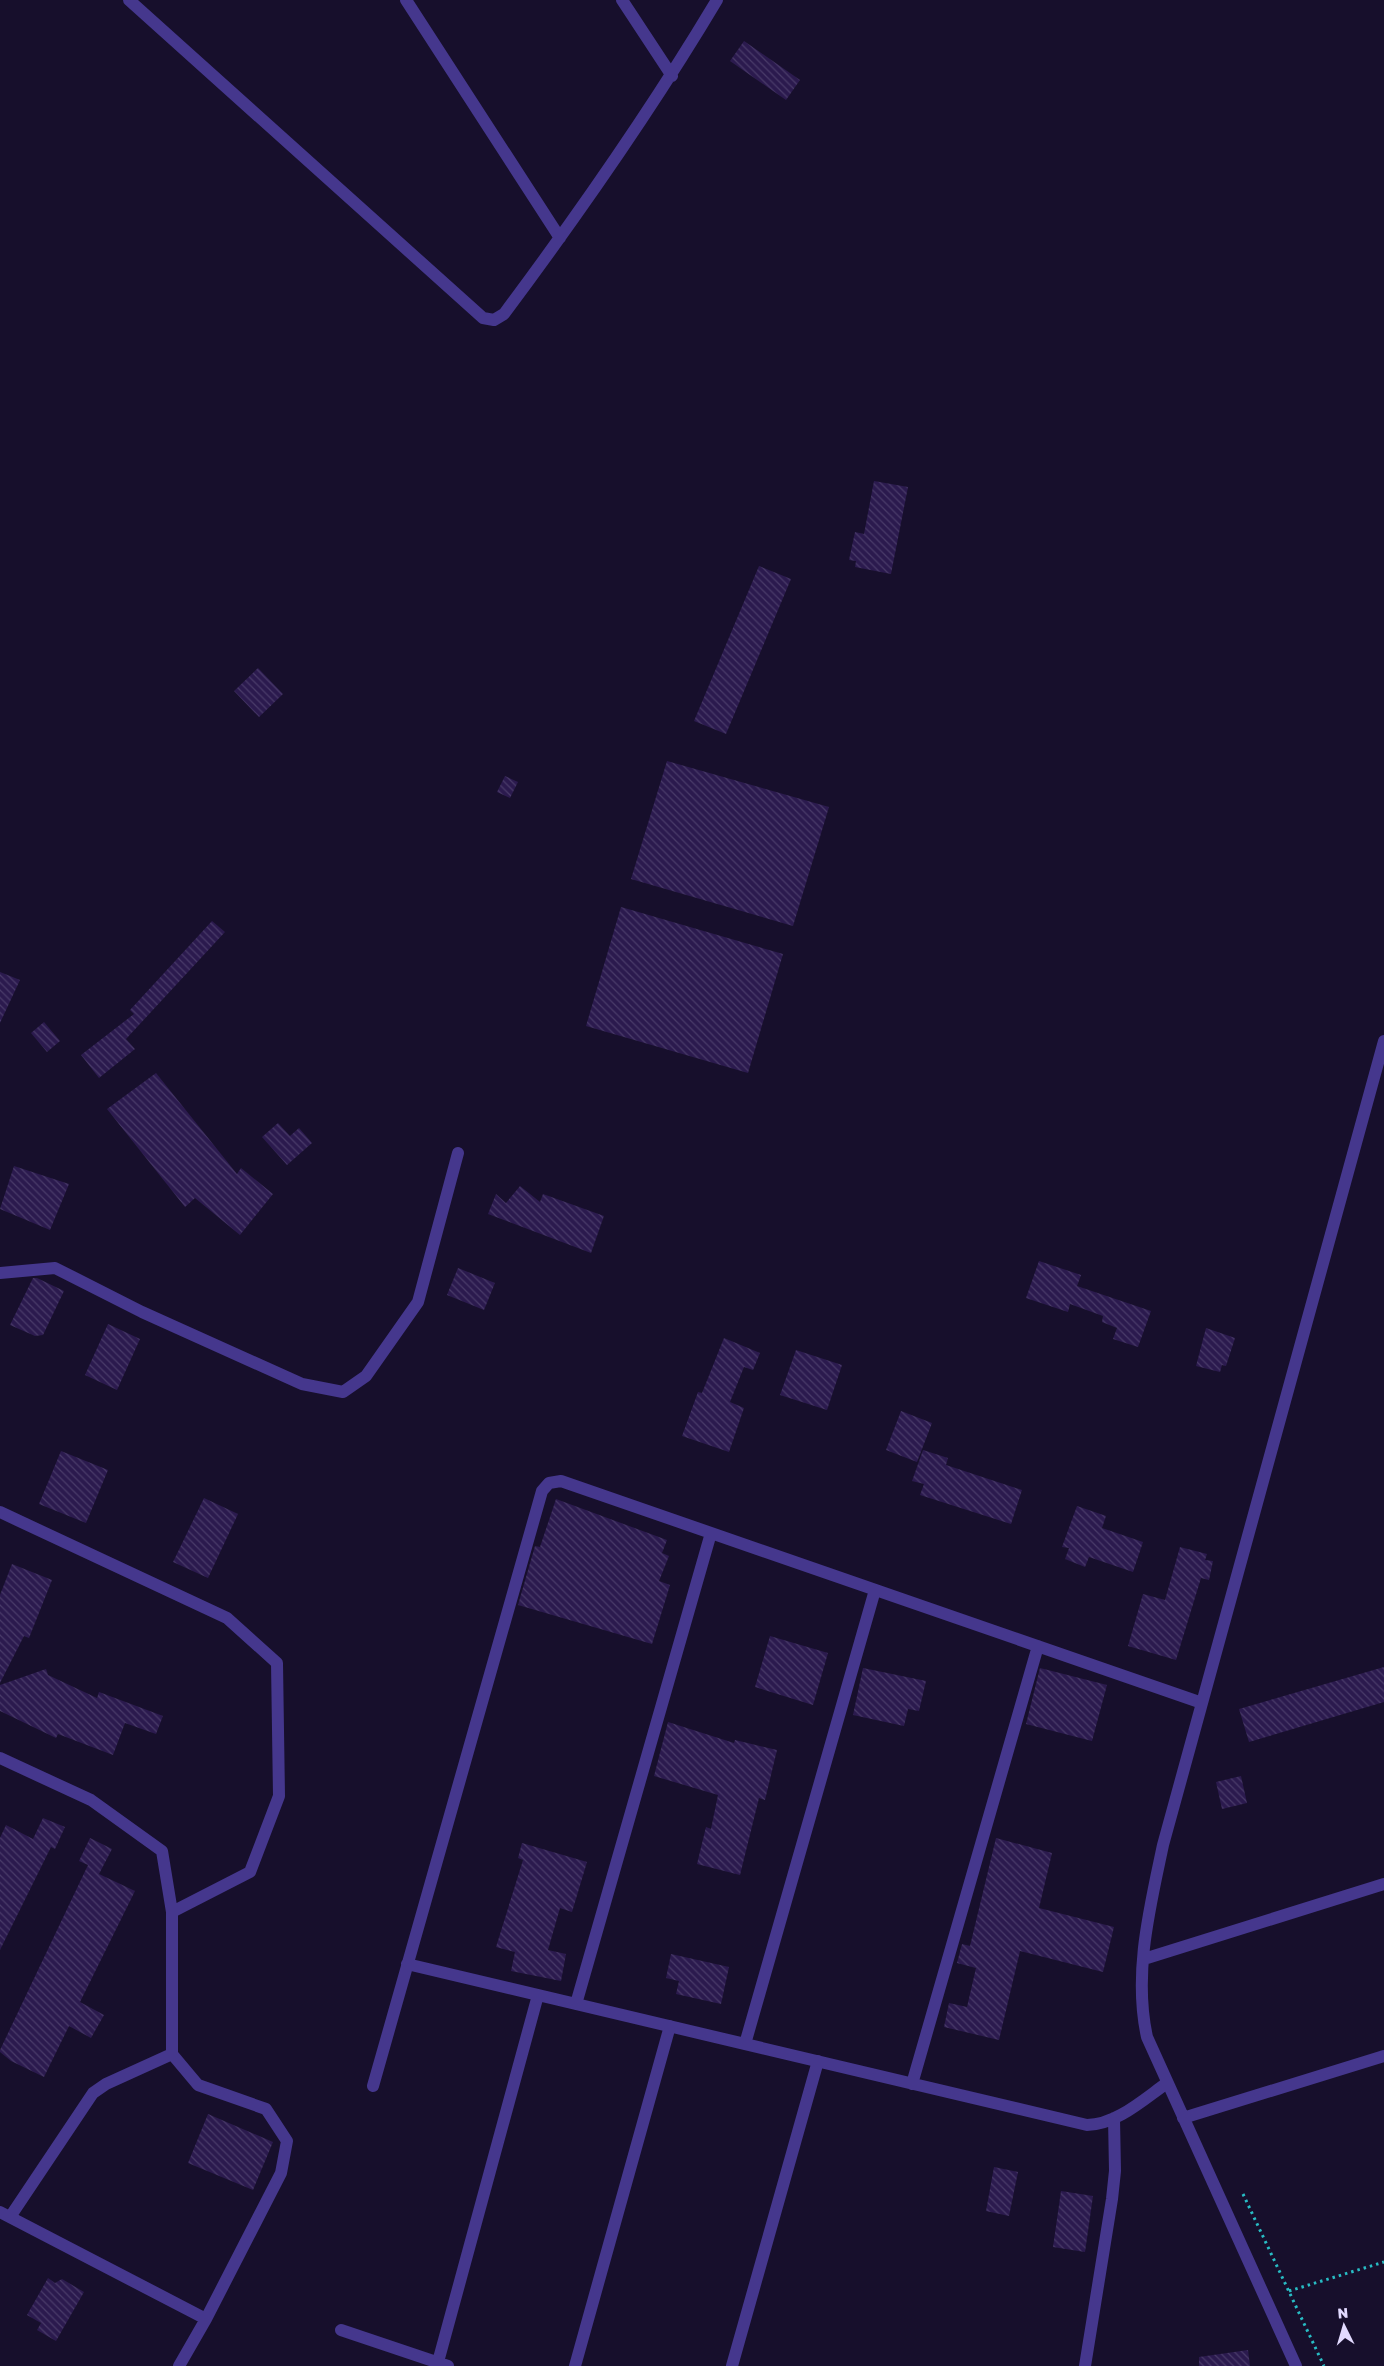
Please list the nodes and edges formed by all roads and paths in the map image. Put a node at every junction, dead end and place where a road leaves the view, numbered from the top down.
1 (129, 0) edge
2 (406, 0) edge
3 (622, 0) edge
4 (717, 0) edge
5 (672, 76) junction
6 (560, 238) junction
7 (1384, 1041) edge
8 (458, 1153) dead end
9 (0, 1273) edge
10 (0, 1512) edge
11 (710, 1532) junction
12 (875, 1590) junction
13 (1038, 1646) junction
14 (1202, 1703) junction
15 (0, 1758) edge
16 (1384, 1884) edge
17 (172, 1912) junction
18 (1144, 1958) junction
19 (407, 1964) junction
20 (538, 1995) junction
21 (576, 2004) junction
22 (670, 2026) junction
23 (745, 2044) junction
24 (172, 2054) junction
25 (1384, 2056) edge
26 (818, 2062) junction
27 (912, 2084) junction
28 (1168, 2084) junction
29 (373, 2086) dead end
30 (1114, 2118) junction
31 (1183, 2118) junction
32 (1243, 2194) dead end
33 (5, 2215) edge
34 (1384, 2262) edge
35 (1289, 2291) junction
36 (206, 2319) junction
37 (341, 2330) dead end
38 (443, 2364) edge
39 (179, 2366) edge
40 (575, 2366) edge
41 (732, 2366) edge
42 (1085, 2366) edge
43 (1296, 2366) edge
44 (1324, 2366) edge

1 - 6 street
2 - 6 street
3 - 5 street
4 - 5 street
5 - 6 street
7 - 14 street
8 - 9 street
10 - 17 street
11 - 12 street
11 - 19 street
11 - 21 street
12 - 13 street
12 - 23 street
13 - 14 street
13 - 27 street
14 - 18 street
15 - 17 street
16 - 18 street
17 - 24 street
18 - 28 street
19 - 20 street
19 - 29 street
20 - 21 street
20 - 38 street
21 - 22 street
22 - 23 street
22 - 40 street
23 - 26 street
24 - 33 street
24 - 36 street
25 - 31 street
26 - 27 street
26 - 41 street
27 - 30 street
28 - 30 street
28 - 31 street
30 - 42 street
31 - 43 street
32 - 35 path
33 - 36 street
34 - 35 path
35 - 44 path
36 - 39 street
37 - 38 street

